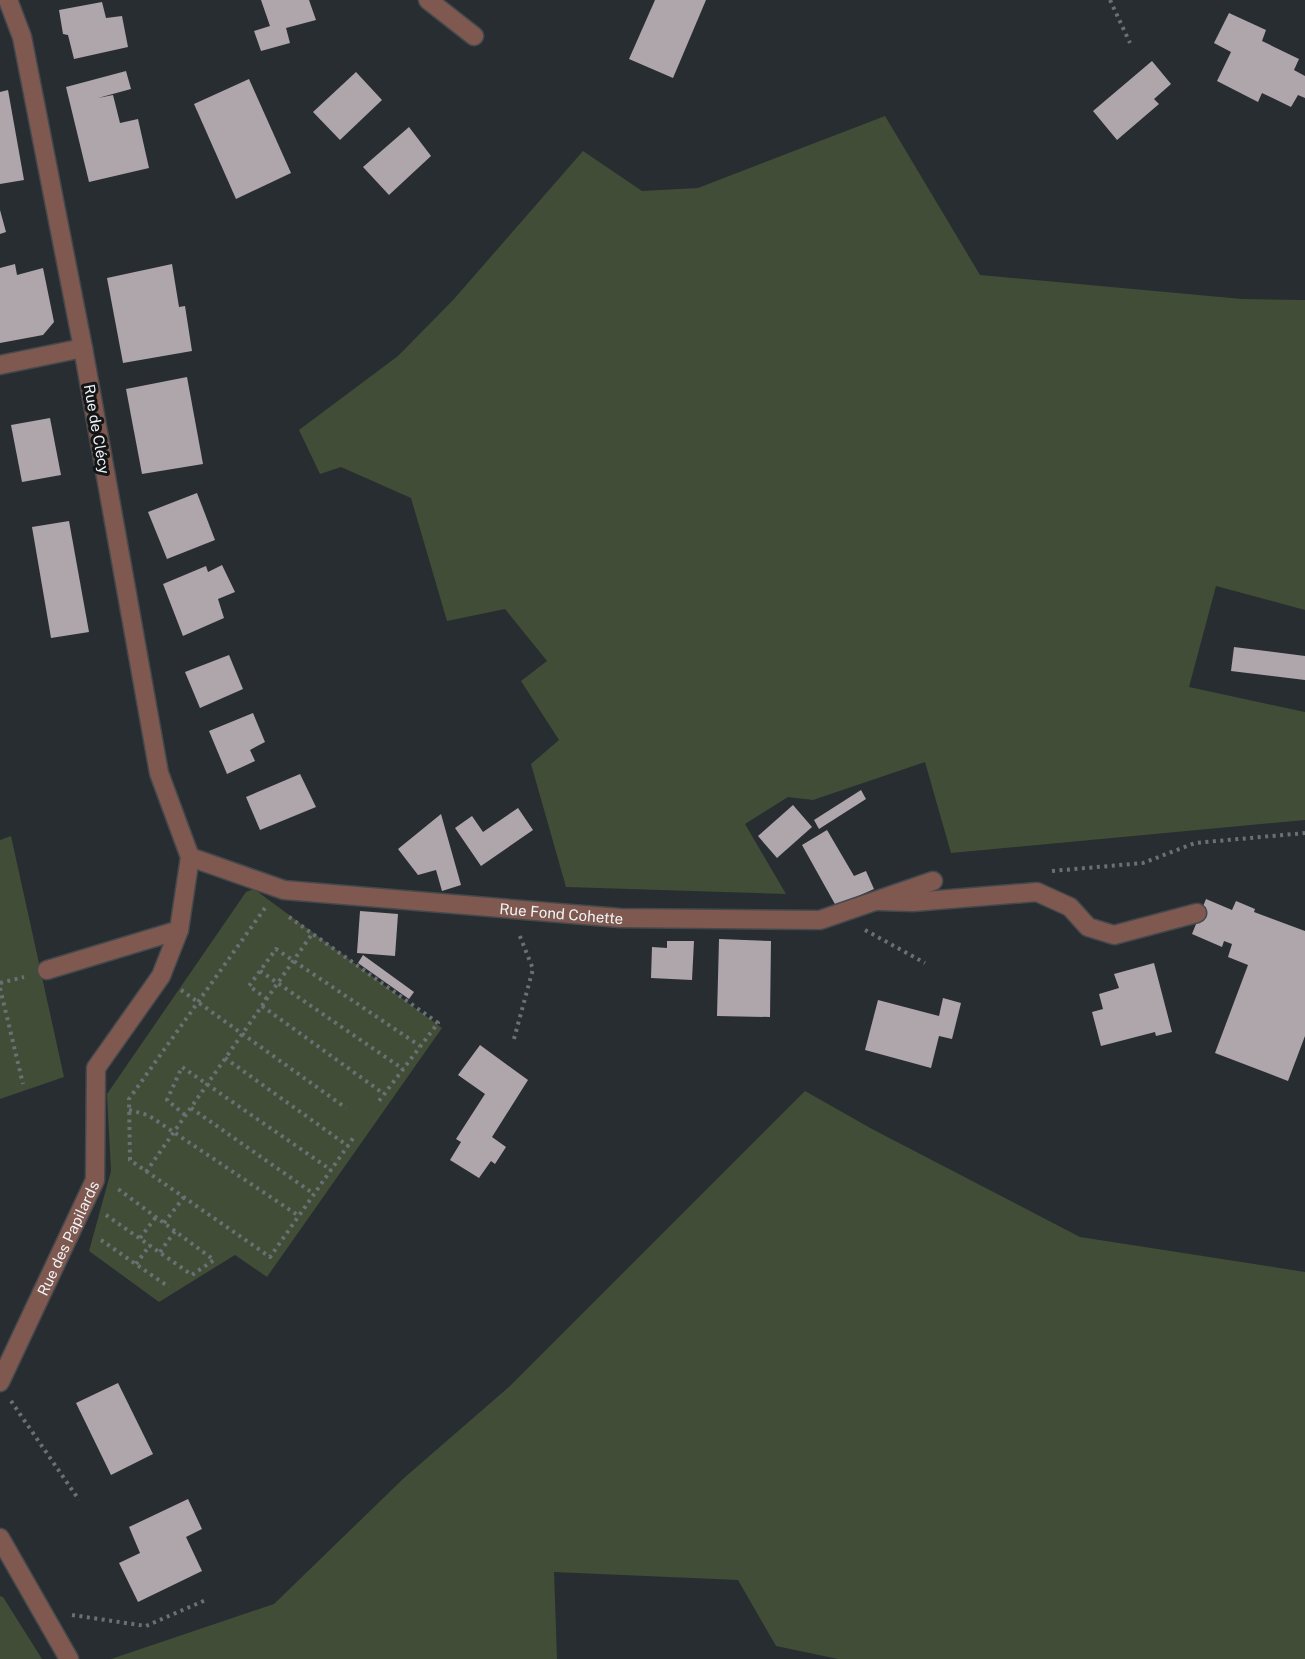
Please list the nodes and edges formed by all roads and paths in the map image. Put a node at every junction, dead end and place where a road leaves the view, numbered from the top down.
1 (8, 0) edge
2 (428, 0) edge
3 (1110, 0) edge
4 (474, 36) dead end
5 (1130, 43) dead end
6 (83, 348) junction
7 (0, 365) edge
8 (1305, 833) edge
9 (190, 857) junction
10 (1050, 871) dead end
11 (933, 881) dead end
12 (879, 901) junction
13 (269, 902) dead end
14 (509, 909) junction
15 (1197, 913) dead end
16 (839, 914) junction
17 (286, 915) dead end
18 (179, 930) junction
19 (312, 933) junction
20 (294, 960) junction
21 (925, 963) dead end
22 (48, 970) dead end
23 (260, 971) junction
24 (161, 976) junction
25 (278, 983) junction
26 (0, 988) edge
27 (267, 999) junction
28 (198, 1002) junction
29 (262, 1006) junction
30 (243, 1034) junction
31 (514, 1039) dead end
32 (420, 1046) junction
33 (225, 1058) junction
34 (403, 1069) junction
35 (208, 1083) junction
36 (23, 1084) dead end
37 (384, 1094) junction
38 (378, 1101) dead end
39 (191, 1108) junction
40 (346, 1108) dead end
41 (129, 1110) junction
42 (186, 1115) junction
43 (175, 1131) junction
44 (354, 1137) dead end
45 (348, 1146) junction
46 (332, 1170) junction
47 (146, 1172) junction
48 (95, 1180) junction
49 (314, 1194) junction
50 (184, 1197) junction
51 (106, 1215) dead end
52 (298, 1216) junction
53 (156, 1217) junction
54 (164, 1223) junction
55 (175, 1232) junction
56 (140, 1238) junction
57 (101, 1240) dead end
58 (150, 1245) junction
59 (160, 1252) junction
60 (136, 1264) junction
61 (169, 1287) dead end
62 (3, 1389) edge
63 (79, 1500) dead end
64 (0, 1538) edge
65 (208, 1599) dead end
66 (41, 1610) junction
67 (69, 1659) edge

1 - 6 street, Rue de Clécy
2 - 4 street
3 - 5 path
6 - 7 street
6 - 9 street, Rue de Clécy
8 - 10 path
9 - 14 street, Rue Fond Cohette
9 - 18 street, Rue des Papilards
11 - 12 street, Rue Fond Cohette
12 - 15 street
12 - 16 street, Rue Fond Cohette
13 - 28 path
14 - 16 street, Rue Fond Cohette
14 - 31 path
16 - 21 path
17 - 19 path
18 - 22 street
18 - 24 street, Rue des Papilards
19 - 20 path
19 - 32 path
20 - 23 path
20 - 25 path
20 - 32 path
23 - 25 path
23 - 27 path
24 - 28 path
24 - 48 street, Rue des Papilards
25 - 27 path
25 - 34 path
26 - 36 path
27 - 29 path
28 - 30 path
28 - 41 path
29 - 30 path
29 - 37 path
30 - 33 path
30 - 40 path
32 - 34 path
33 - 35 path
33 - 45 path
34 - 37 path
35 - 39 path
35 - 42 path
35 - 46 path
37 - 38 path
39 - 42 path
39 - 49 path
41 - 43 path
41 - 47 path
42 - 43 path
43 - 47 path
43 - 52 path
44 - 45 path
45 - 46 path
46 - 49 path
47 - 50 path
48 - 53 path
48 - 62 street, Rue des Papilards
49 - 52 path
50 - 52 path
50 - 54 path
51 - 56 path
53 - 54 path
53 - 56 path
54 - 55 path
55 - 59 path
55 - 59 path
56 - 58 path
57 - 60 path
58 - 59 path
58 - 60 path
60 - 61 path
62 - 63 path
64 - 66 street
65 - 66 path
66 - 67 street

